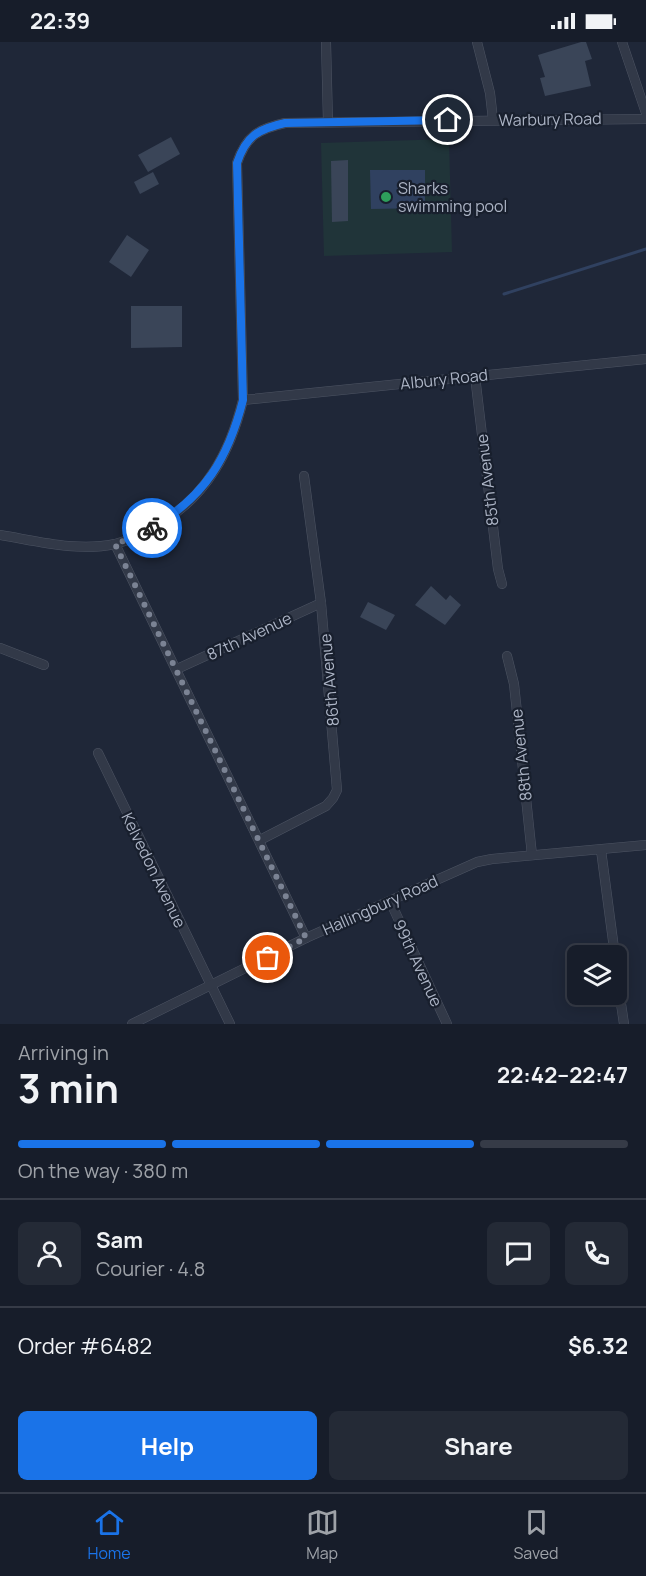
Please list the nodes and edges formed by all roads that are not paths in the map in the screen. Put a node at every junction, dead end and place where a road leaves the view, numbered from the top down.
1 (326, 42) edge
2 (477, 42) edge
3 (622, 42) edge
4 (646, 112) edge
5 (646, 119) edge
6 (494, 120) junction
7 (328, 122) junction
8 (646, 359) edge
9 (475, 376) junction
10 (243, 400) junction
11 (304, 476) dead end
12 (0, 535) edge
13 (115, 544) junction
14 (502, 584) dead end
15 (321, 603) junction
16 (0, 648) edge
17 (507, 656) dead end
18 (44, 665) dead end
19 (177, 669) junction
20 (98, 753) dead end
21 (260, 840) junction
22 (646, 845) edge
23 (601, 849) junction
24 (532, 855) junction
25 (390, 902) junction
26 (306, 938) junction
27 (614, 945) edge
28 (210, 986) junction
29 (621, 1005) edge
30 (132, 1024) edge
31 (230, 1024) edge
32 (447, 1024) edge
33 (624, 1024) edge

1 - 7 street
2 - 6 street
3 - 4 street
5 - 6 street, Warbury Road
6 - 7 street, Warbury Road
7 - 10 street, Warbury Road
8 - 9 street, Albury Road
9 - 10 street, Albury Road
9 - 14 street, 85th Avenue
10 - 13 street, Warbury Road
11 - 15 street, 86th Avenue
12 - 13 street, Warbury Road
13 - 19 street
15 - 19 street, 87th Avenue
15 - 21 street, 86th Avenue
16 - 18 street
17 - 24 street, 88th Avenue
19 - 21 street
20 - 28 street, Kelvedon Avenue
21 - 26 street
22 - 23 street, Hallingbury Road
23 - 24 street, Hallingbury Road
23 - 27 street
24 - 25 street, Hallingbury Road
25 - 26 street, Hallingbury Road
25 - 32 street, 99th Avenue
26 - 28 street, Hallingbury Road
28 - 30 street, Hallingbury Road
28 - 31 street, Kelvedon Avenue
29 - 33 street

